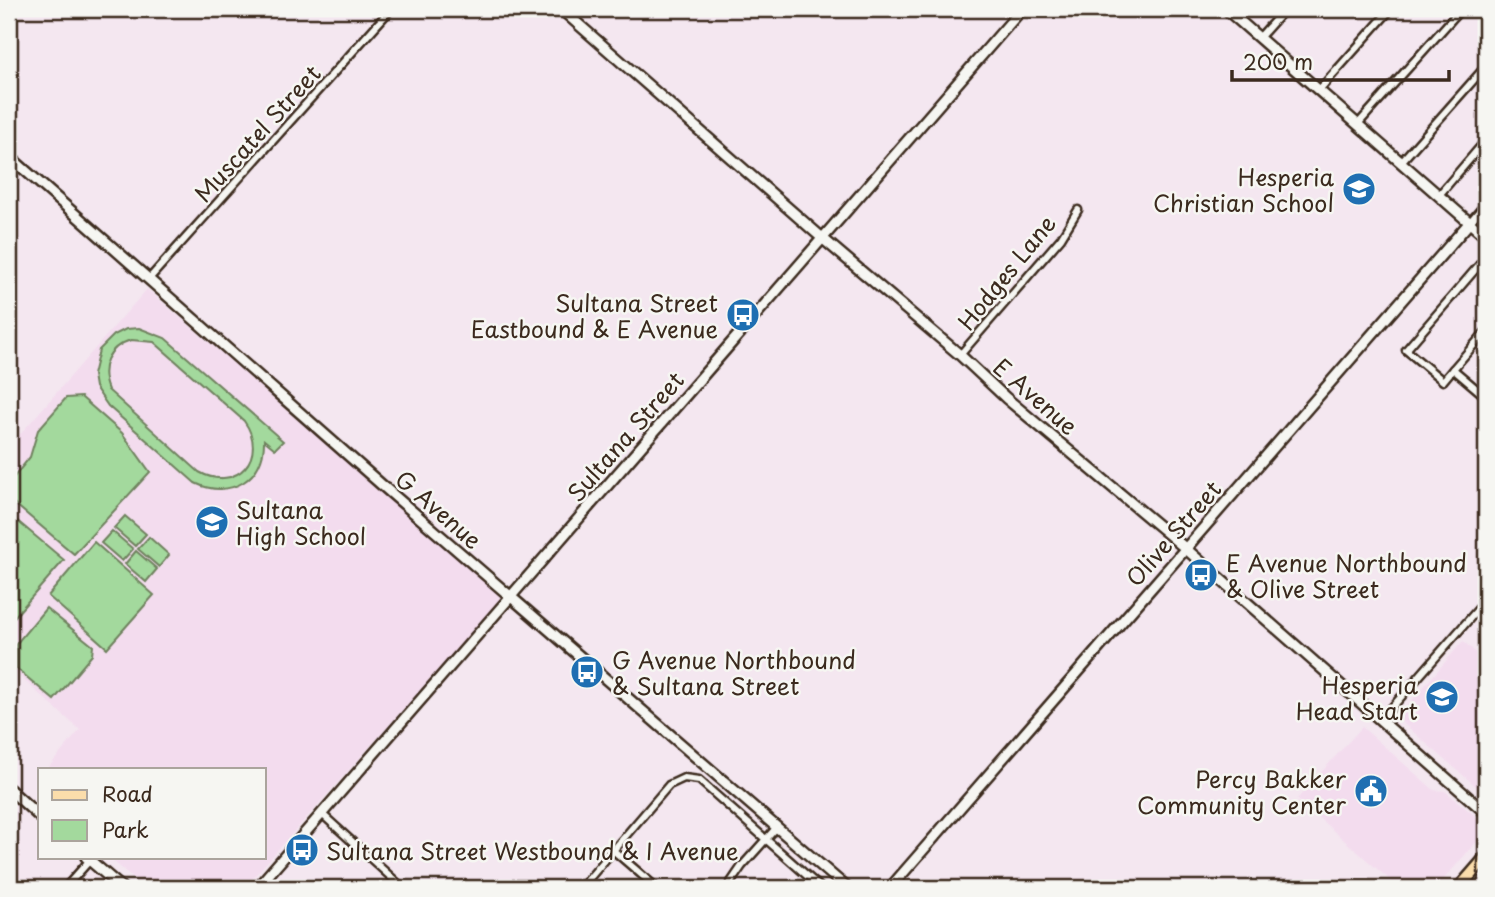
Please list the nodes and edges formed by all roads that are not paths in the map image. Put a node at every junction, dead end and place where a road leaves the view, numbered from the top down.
1 (391, 9) edge
2 (561, 9) edge
3 (1022, 9) edge
4 (1226, 9) edge
5 (1285, 9) edge
6 (1391, 9) edge
7 (1461, 9) edge
8 (1259, 38) junction
9 (1486, 66) edge
10 (1319, 90) junction
11 (1358, 124) junction
12 (1486, 140) edge
13 (9, 156) edge
14 (1401, 162) junction
15 (1439, 195) junction
16 (1486, 203) edge
17 (1078, 210) dead end
18 (1470, 222) junction
19 (821, 237) junction
20 (1486, 237) edge
21 (1485, 263) edge
22 (148, 280) junction
23 (1486, 331) edge
24 (960, 355) junction
25 (1453, 369) junction
26 (1486, 397) edge
27 (1185, 548) junction
28 (512, 597) junction
29 (1486, 600) edge
30 (1380, 721) junction
31 (9, 789) edge
32 (1486, 813) edge
33 (322, 814) junction
34 (38, 815) edge
35 (777, 827) junction
36 (766, 839) junction
37 (614, 850) junction
38 (1486, 857) edge
39 (88, 859) edge
40 (65, 888) edge
41 (122, 888) edge
42 (257, 888) edge
43 (403, 888) edge
44 (581, 888) edge
45 (657, 888) edge
46 (727, 888) edge
47 (821, 888) edge
48 (847, 888) edge
49 (890, 888) edge
50 (1459, 888) edge

1 - 22 street, Muscatel Street
2 - 19 street, E Avenue
3 - 19 street, Sultana Street
4 - 8 street
5 - 8 street
6 - 10 street
7 - 11 street
8 - 10 street
9 - 14 street
10 - 11 street
11 - 14 street
12 - 15 street
13 - 22 street, G Avenue
14 - 15 street
15 - 18 street
16 - 18 street, Olive Street
17 - 24 street, Hodges Lane
18 - 20 street
18 - 27 street, Olive Street
19 - 24 street, E Avenue
19 - 28 street, Sultana Street
21 - 25 street
22 - 28 street, G Avenue
23 - 25 street
24 - 27 street, E Avenue
25 - 26 street
27 - 30 street, E Avenue
27 - 49 street, Olive Street
28 - 33 street, Sultana Street
28 - 35 street, G Avenue
29 - 30 street
30 - 32 street, E Avenue
31 - 34 street
33 - 42 street, Sultana Street
33 - 43 street
35 - 36 street
35 - 48 street, G Avenue
36 - 37 street
36 - 46 street
36 - 47 street
37 - 44 street
37 - 45 street
38 - 50 main road
39 - 40 street
39 - 41 street

